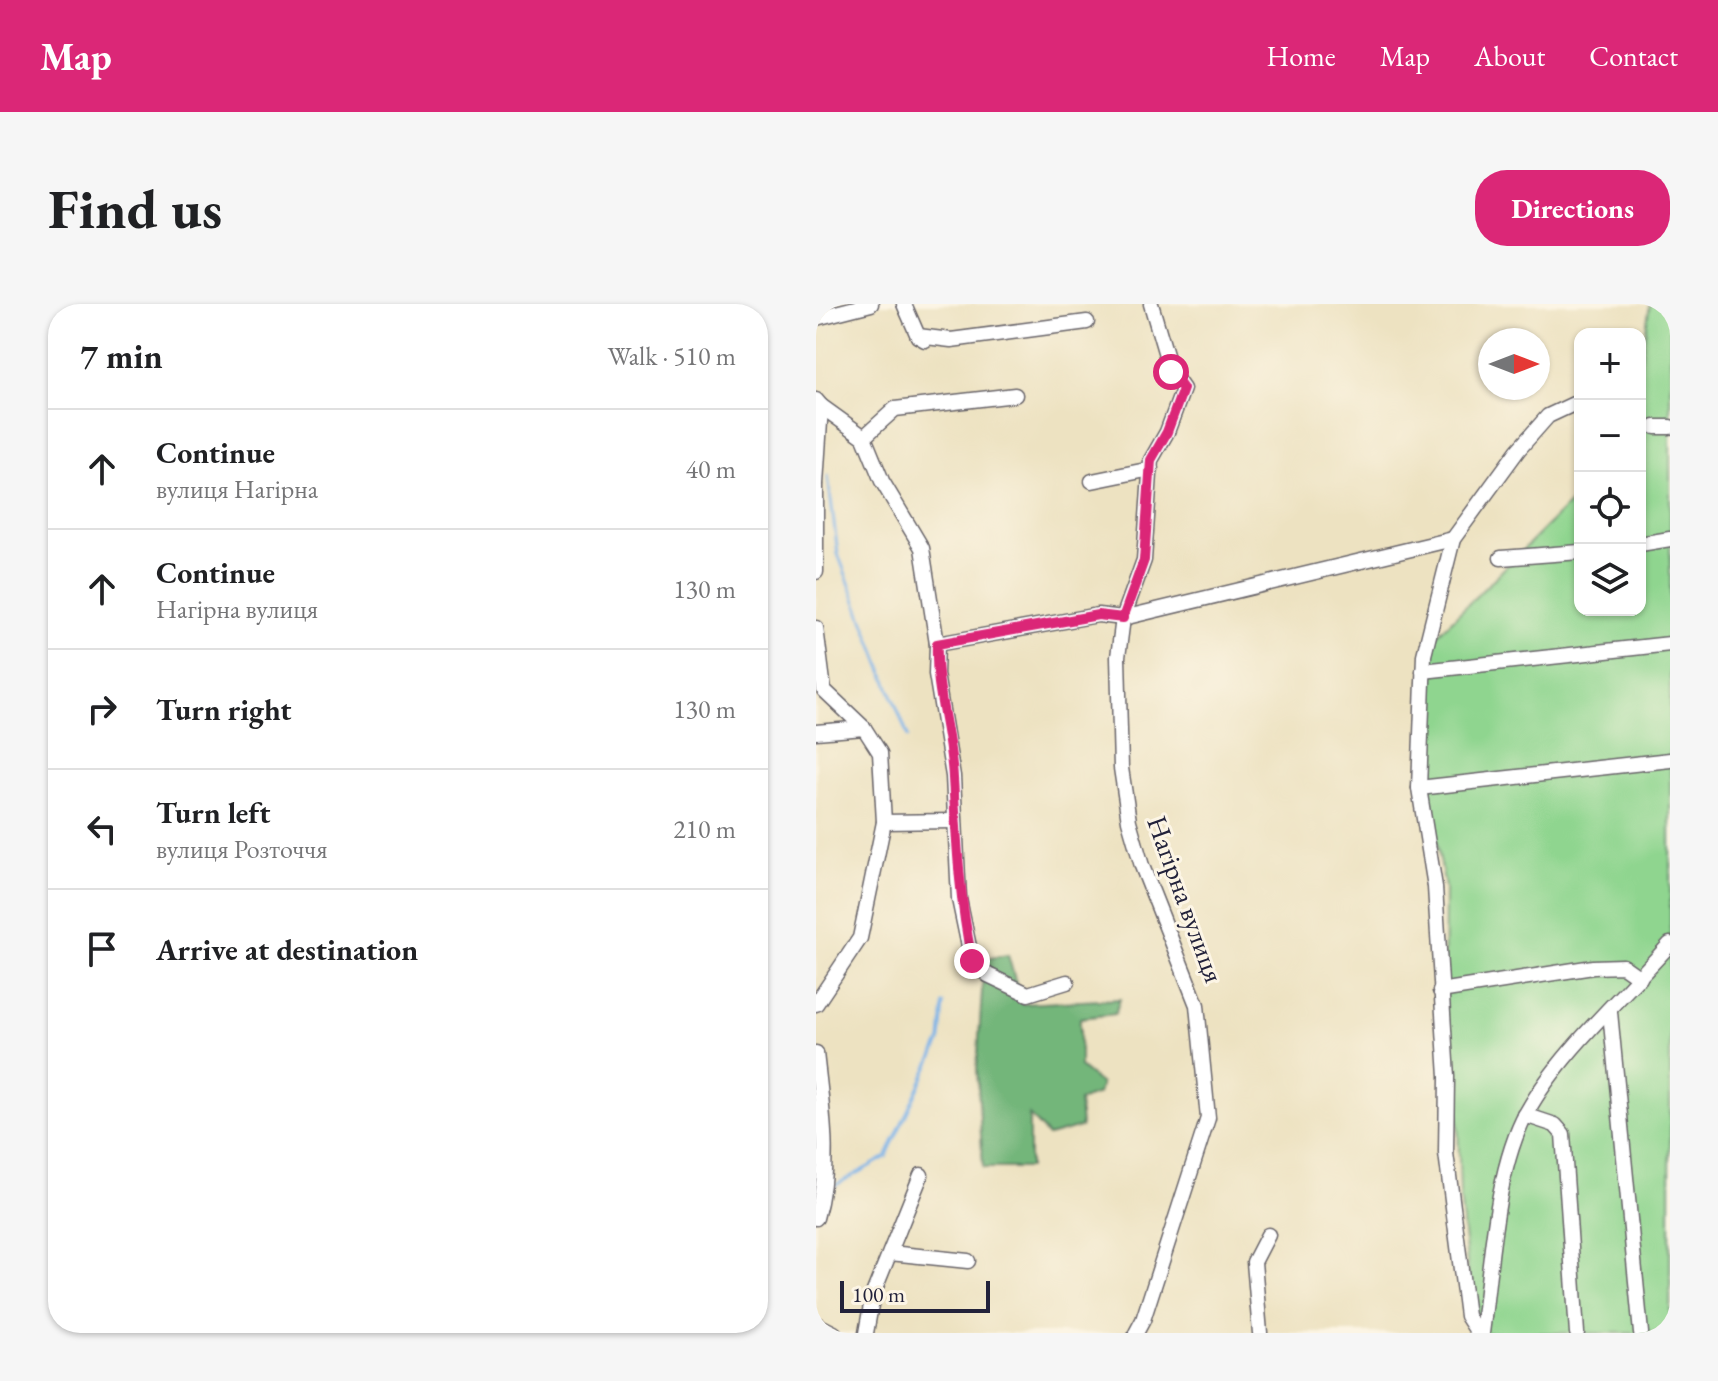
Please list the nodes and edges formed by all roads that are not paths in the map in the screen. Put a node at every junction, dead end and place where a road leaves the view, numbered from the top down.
1 (871, 304) edge
2 (904, 304) edge
3 (1151, 304) edge
4 (816, 318) edge
5 (1087, 322) dead end
6 (1015, 395) dead end
7 (818, 403) edge
8 (1574, 404) edge
9 (864, 437) junction
10 (1151, 469) junction
11 (1092, 481) dead end
12 (816, 485) edge
13 (1453, 539) junction
14 (1670, 539) edge
15 (1646, 543) edge
16 (1574, 552) edge
17 (1501, 558) dead end
18 (816, 572) edge
19 (1123, 618) junction
20 (816, 628) edge
21 (937, 644) junction
22 (1670, 644) edge
23 (1423, 671) junction
24 (864, 728) junction
25 (816, 732) edge
26 (1670, 760) edge
27 (1419, 788) junction
28 (953, 821) junction
29 (884, 822) junction
30 (1670, 944) edge
31 (1640, 978) junction
32 (1067, 982) dead end
33 (1440, 991) junction
34 (816, 1004) edge
35 (1610, 1012) junction
36 (816, 1053) edge
37 (1525, 1115) junction
38 (921, 1175) dead end
39 (820, 1189) edge
40 (816, 1218) edge
41 (1268, 1235) dead end
42 (890, 1253) junction
43 (968, 1261) dead end
44 (816, 1324) edge
45 (834, 1333) edge
46 (866, 1333) edge
47 (1136, 1333) edge
48 (1260, 1333) edge
49 (1480, 1333) edge
50 (1577, 1333) edge
51 (1641, 1333) edge

1 - 4 street
2 - 5 street
3 - 10 street, Нагірна вулиця
6 - 9 street
7 - 9 street
7 - 12 street
8 - 13 street
9 - 21 street
10 - 11 street
10 - 19 street, Нагірна вулиця
12 - 18 street
13 - 19 street
13 - 23 street
14 - 15 street
16 - 17 street
19 - 21 street
19 - 47 street, Нагірна вулиця
20 - 24 street
21 - 28 street
22 - 23 street
23 - 27 street
24 - 25 street
24 - 29 street
26 - 27 street
27 - 33 street
28 - 29 street
28 - 32 street
29 - 34 street
30 - 31 street
31 - 33 street
31 - 35 street
33 - 49 street
35 - 37 street
35 - 51 street
36 - 39 street
37 - 49 street
37 - 50 street
38 - 42 street
39 - 40 street
41 - 48 street
42 - 43 street
42 - 46 street
44 - 45 street

